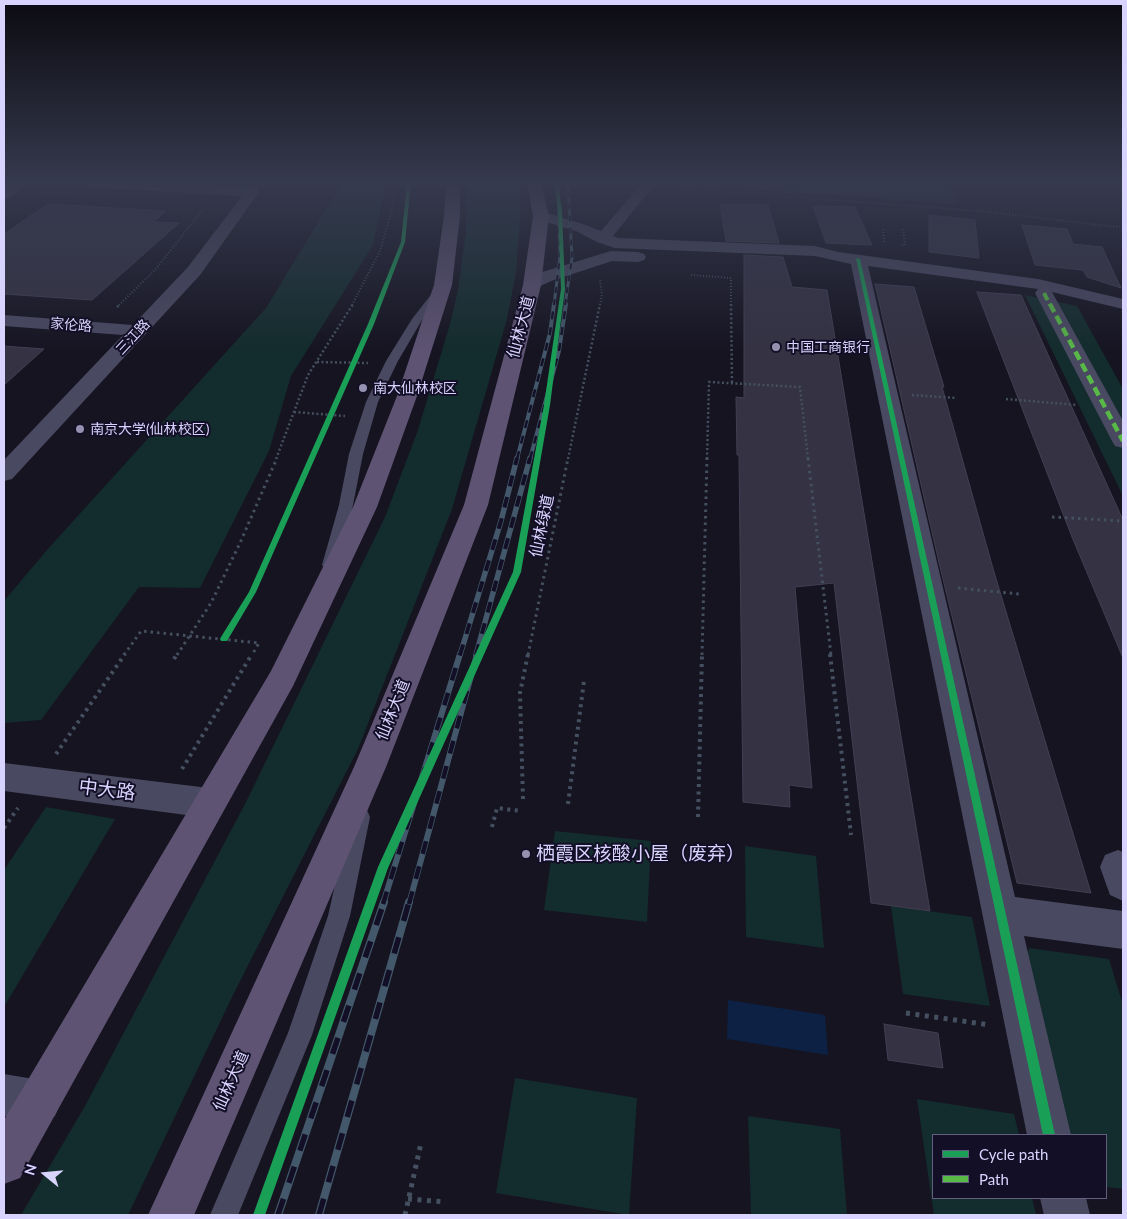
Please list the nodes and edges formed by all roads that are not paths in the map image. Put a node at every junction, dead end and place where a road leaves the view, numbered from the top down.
1 (217, 240) edge
2 (449, 240) edge
3 (537, 240) edge
4 (607, 240) edge
5 (848, 258) junction
6 (532, 285) junction
7 (442, 288) junction
8 (1044, 293) dead end
9 (1123, 304) edge
10 (4, 320) edge
11 (138, 331) junction
12 (1123, 441) edge
13 (4, 474) edge
14 (326, 589) junction
15 (370, 767) junction
16 (4, 777) edge
17 (209, 803) junction
18 (1001, 914) junction
19 (1123, 930) edge
20 (22, 1098) edge
21 (1049, 1134) edge
22 (4, 1162) edge
23 (1063, 1199) edge
24 (171, 1215) edge
25 (224, 1215) edge
26 (1067, 1215) edge

1 - 11 street, 三江路
2 - 7 main road
3 - 6 main road, 仙林大道
4 - 5 street
5 - 6 street
5 - 9 street
5 - 18 street
6 - 15 main road, 仙林大道
7 - 14 main road
7 - 14 lane
8 - 12 street
10 - 11 street, 家伦路
11 - 13 street, 三江路
14 - 17 main road
15 - 24 main road, 仙林大道
15 - 25 lane
16 - 17 street, 中大路
17 - 20 main road
18 - 19 street
18 - 21 street
20 - 22 main road
23 - 26 street

